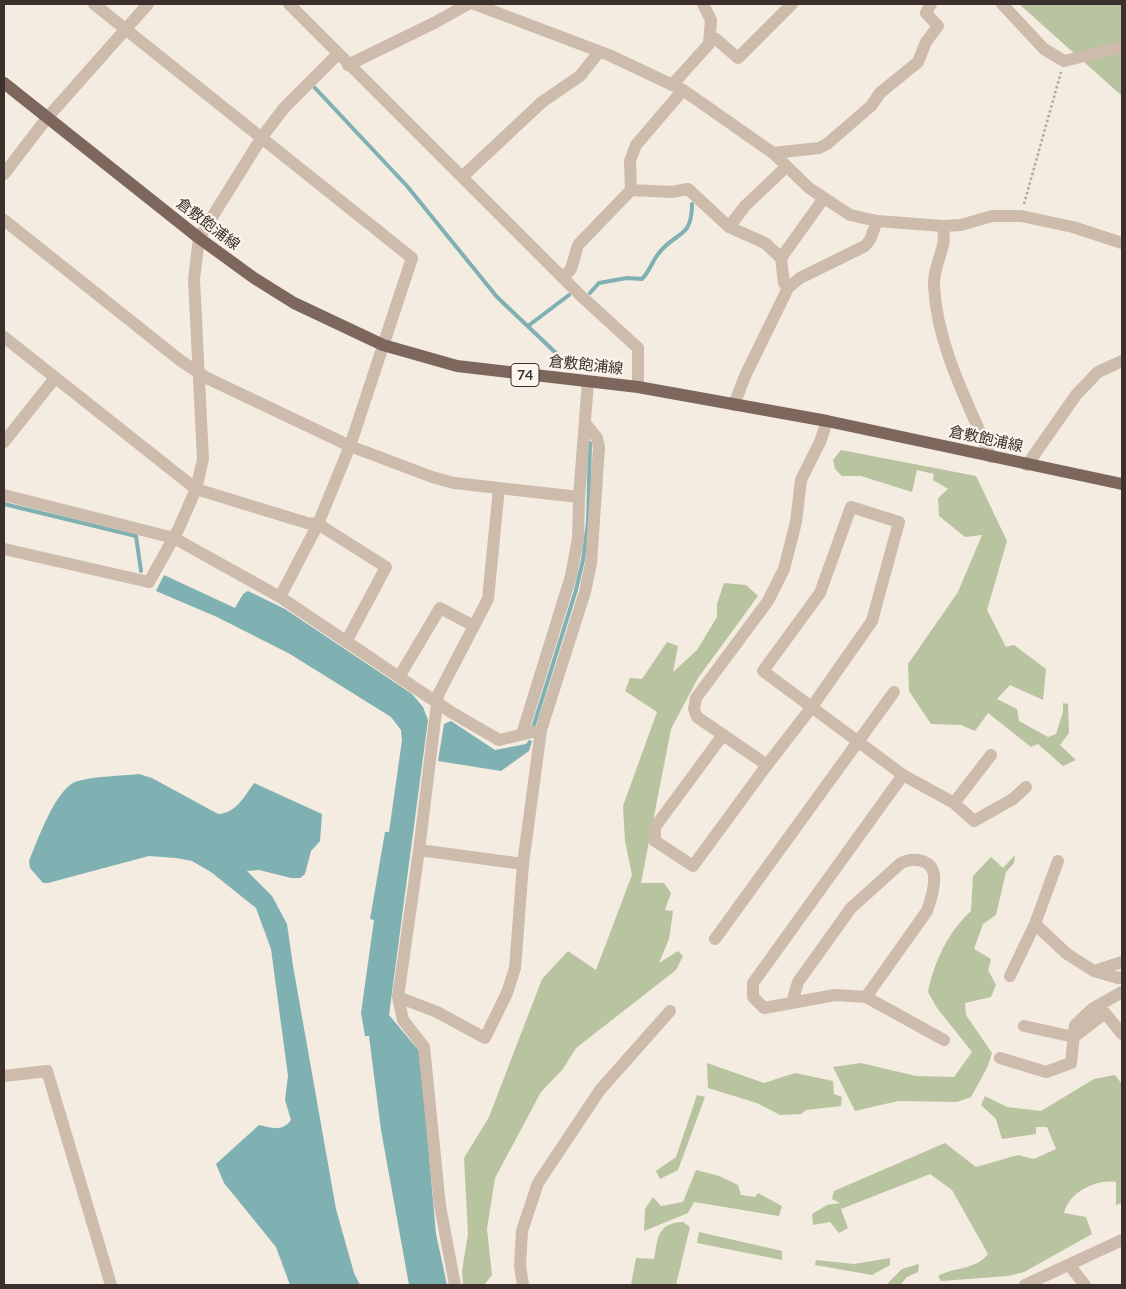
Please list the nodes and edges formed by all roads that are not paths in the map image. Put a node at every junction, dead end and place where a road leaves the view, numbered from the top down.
1 (94, 4) edge
2 (148, 4) edge
3 (289, 4) edge
4 (468, 4) edge
5 (474, 4) edge
6 (703, 4) edge
7 (792, 4) edge
8 (932, 4) edge
9 (1002, 4) edge
10 (125, 29) junction
11 (710, 38) junction
12 (1122, 47) edge
13 (599, 52) junction
14 (338, 54) junction
15 (348, 65) junction
16 (4, 83) edge
17 (677, 87) junction
18 (47, 118) junction
19 (262, 137) junction
20 (773, 152) junction
21 (786, 167) junction
22 (4, 174) edge
23 (462, 178) junction
24 (631, 190) junction
25 (824, 198) junction
26 (4, 220) edge
27 (877, 221) junction
28 (943, 226) junction
29 (729, 227) junction
30 (199, 238) junction
31 (1122, 243) edge
32 (781, 258) junction
33 (563, 278) junction
34 (788, 288) junction
35 (4, 337) edge
36 (382, 344) junction
37 (1122, 361) edge
38 (198, 372) junction
39 (55, 378) junction
40 (588, 382) junction
41 (638, 387) junction
42 (734, 405) junction
43 (827, 421) junction
44 (585, 423) junction
45 (4, 442) edge
46 (350, 446) junction
47 (991, 457) junction
48 (1027, 465) junction
49 (1122, 484) edge
50 (499, 488) junction
51 (196, 489) junction
52 (4, 495) edge
53 (579, 497) junction
54 (318, 524) junction
55 (174, 538) junction
56 (4, 549) edge
57 (280, 597) junction
58 (474, 626) junction
59 (346, 642) junction
60 (399, 677) junction
61 (894, 692) dead end
62 (437, 703) junction
63 (811, 708) junction
64 (531, 732) junction
65 (723, 735) junction
66 (858, 742) junction
67 (991, 755) dead end
68 (767, 765) junction
69 (903, 775) junction
70 (1026, 787) dead end
71 (954, 803) junction
72 (419, 850) junction
73 (1058, 861) dead end
74 (523, 864) junction
75 (1035, 924) junction
76 (715, 938) dead end
77 (1122, 962) edge
78 (1094, 971) junction
79 (1010, 976) dead end
80 (1122, 977) edge
81 (1122, 992) edge
82 (398, 997) junction
83 (866, 997) junction
84 (792, 1004) junction
85 (670, 1011) dead end
86 (1024, 1026) dead end
87 (1122, 1034) edge
88 (1074, 1037) junction
89 (944, 1040) dead end
90 (1000, 1058) dead end
91 (4, 1076) edge
92 (1122, 1240) edge
93 (1069, 1265) junction
94 (111, 1285) edge
95 (455, 1285) edge
96 (522, 1285) edge
97 (1025, 1285) edge
98 (1085, 1285) edge

1 - 10 street
2 - 10 street
3 - 14 street
4 - 15 street
5 - 13 street
6 - 11 street
7 - 11 street
8 - 20 street
9 - 12 street
10 - 18 street
10 - 19 street
11 - 17 street
13 - 17 street
13 - 23 street
14 - 15 street
14 - 19 street
15 - 23 street
16 - 18 main road, 倉敷飽浦線 / 74
17 - 20 street
17 - 24 street
18 - 22 street
18 - 30 main road, 倉敷飽浦線 / 74
19 - 30 street
19 - 36 street
20 - 21 street
21 - 25 street
21 - 29 street
23 - 33 street
24 - 29 street
24 - 33 street
25 - 27 street
25 - 32 street
26 - 38 street
27 - 28 street
27 - 34 street
28 - 31 street
28 - 47 street
29 - 32 street
30 - 36 main road, 倉敷飽浦線 / 74
30 - 38 street
32 - 34 street
33 - 41 street
34 - 42 street
35 - 39 street
36 - 40 main road, 倉敷飽浦線 / 74
36 - 46 street
37 - 48 street
38 - 46 street
38 - 51 street
39 - 45 street
39 - 51 street
40 - 41 main road, 倉敷飽浦線 / 74
40 - 44 street
41 - 42 main road, 倉敷飽浦線 / 74
42 - 43 main road, 倉敷飽浦線 / 74
43 - 47 main road, 倉敷飽浦線 / 74
43 - 65 street
44 - 53 street
44 - 64 street
46 - 50 street
46 - 54 street
47 - 48 main road, 倉敷飽浦線 / 74
48 - 49 main road, 倉敷飽浦線 / 74
50 - 53 street
50 - 58 street
51 - 54 street
51 - 55 street
52 - 55 street
53 - 64 street
54 - 57 street
54 - 59 street
55 - 56 street
55 - 57 street
57 - 59 street
58 - 60 street
58 - 62 street
59 - 60 street
60 - 62 street
61 - 66 street
62 - 64 street
62 - 72 street
63 - 63 street
63 - 66 street
63 - 68 street
64 - 74 street
65 - 68 street
65 - 68 street
66 - 69 street
66 - 76 street
67 - 71 street
69 - 71 street
69 - 84 street
70 - 71 street
72 - 74 street
72 - 82 street
73 - 75 street
74 - 82 street
75 - 78 street
75 - 79 street
77 - 78 street
78 - 80 street
81 - 88 street
82 - 95 street
83 - 84 street
83 - 84 street
83 - 89 street
85 - 96 street
86 - 88 street
87 - 88 street
88 - 90 street
91 - 94 street
92 - 93 street
93 - 97 street
93 - 98 street

